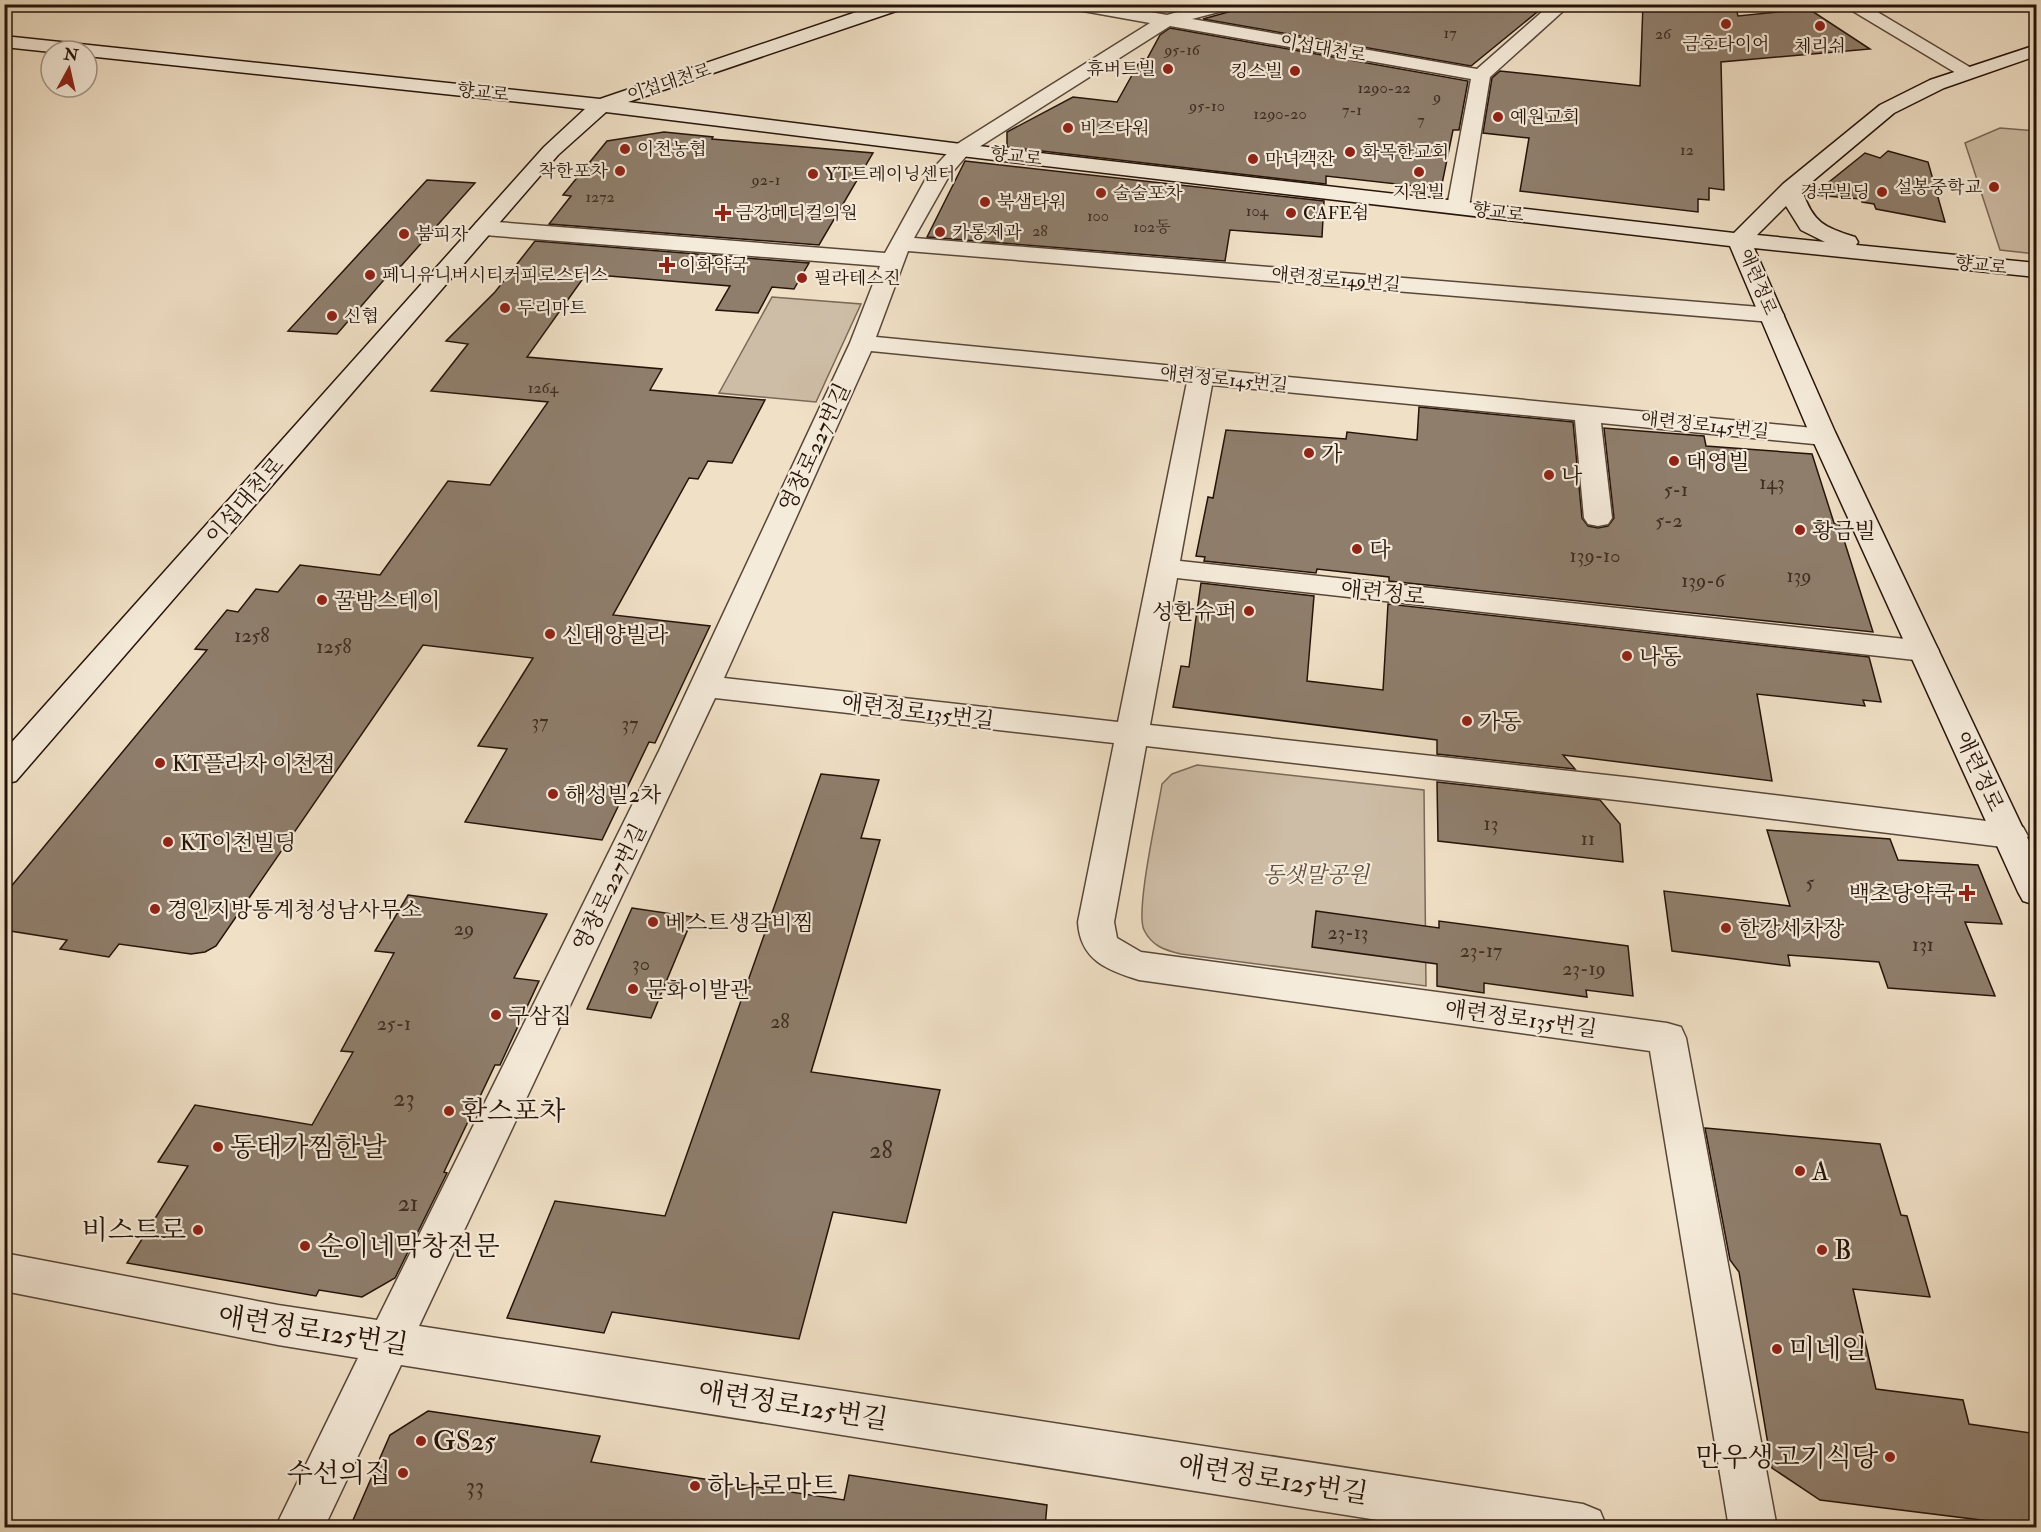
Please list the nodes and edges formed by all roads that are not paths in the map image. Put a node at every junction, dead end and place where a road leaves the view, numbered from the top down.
1 (899, 4) edge
2 (1072, 4) edge
3 (1228, 4) edge
4 (1562, 4) edge
5 (1850, 4) edge
6 (1166, 21) junction
7 (4, 41) edge
8 (2037, 50) edge
9 (1968, 72) junction
10 (1481, 75) junction
11 (601, 105) junction
12 (960, 150) junction
13 (1791, 189) junction
14 (1458, 207) junction
15 (484, 228) junction
16 (1739, 240) junction
17 (896, 252) junction
18 (1882, 255) junction
19 (2037, 270) edge
20 (1772, 315) junction
21 (862, 344) junction
22 (1201, 376) junction
23 (1587, 414) junction
24 (1824, 436) junction
25 (1598, 518) dead end
26 (1164, 568) junction
27 (1924, 651) junction
28 (703, 686) junction
29 (1132, 736) junction
30 (4, 773) edge
31 (2011, 836) junction
32 (2037, 891) edge
33 (4, 1272) edge
34 (387, 1342) junction
35 (299, 1527) edge
36 (1583, 1527) edge
37 (1753, 1527) edge

1 - 11 street, 이섭대천로
2 - 6 street, 이섭대천로
3 - 6 street, 이섭대천로
4 - 10 street
5 - 9 street
6 - 10 street, 이섭대천로
6 - 12 street, 향교로
7 - 11 street, 향교로
8 - 9 street, 애련정로
9 - 13 street, 애련정로
10 - 14 street
11 - 12 street, 향교로
11 - 15 street, 이섭대천로
12 - 14 street, 향교로
12 - 17 street, 영창로227번길
13 - 16 street, 애련정로
13 - 18 street
14 - 16 street, 향교로
15 - 17 street
15 - 30 street, 이섭대천로
16 - 18 street, 향교로
16 - 20 street, 애련정로
17 - 20 street, 애련정로149번길
17 - 21 street, 영창로227번길
18 - 19 street, 향교로
20 - 24 street, 애련정로
21 - 22 street, 애련정로145번길
21 - 28 street, 영창로227번길
22 - 23 street, 애련정로145번길
22 - 26 street, 애련정로135번길
23 - 24 street, 애련정로145번길
23 - 25 street
24 - 27 street, 애련정로
26 - 27 street, 애련정로
26 - 29 street, 애련정로135번길
27 - 31 street, 애련정로
28 - 29 street, 애련정로135번길
28 - 34 street, 영창로227번길
29 - 31 street, 애련정로135번길
29 - 37 street, 애련정로135번길
31 - 32 street, 애련정로
33 - 34 street, 애련정로125번길
34 - 35 street, 영창로227번길
34 - 36 street, 애련정로125번길

